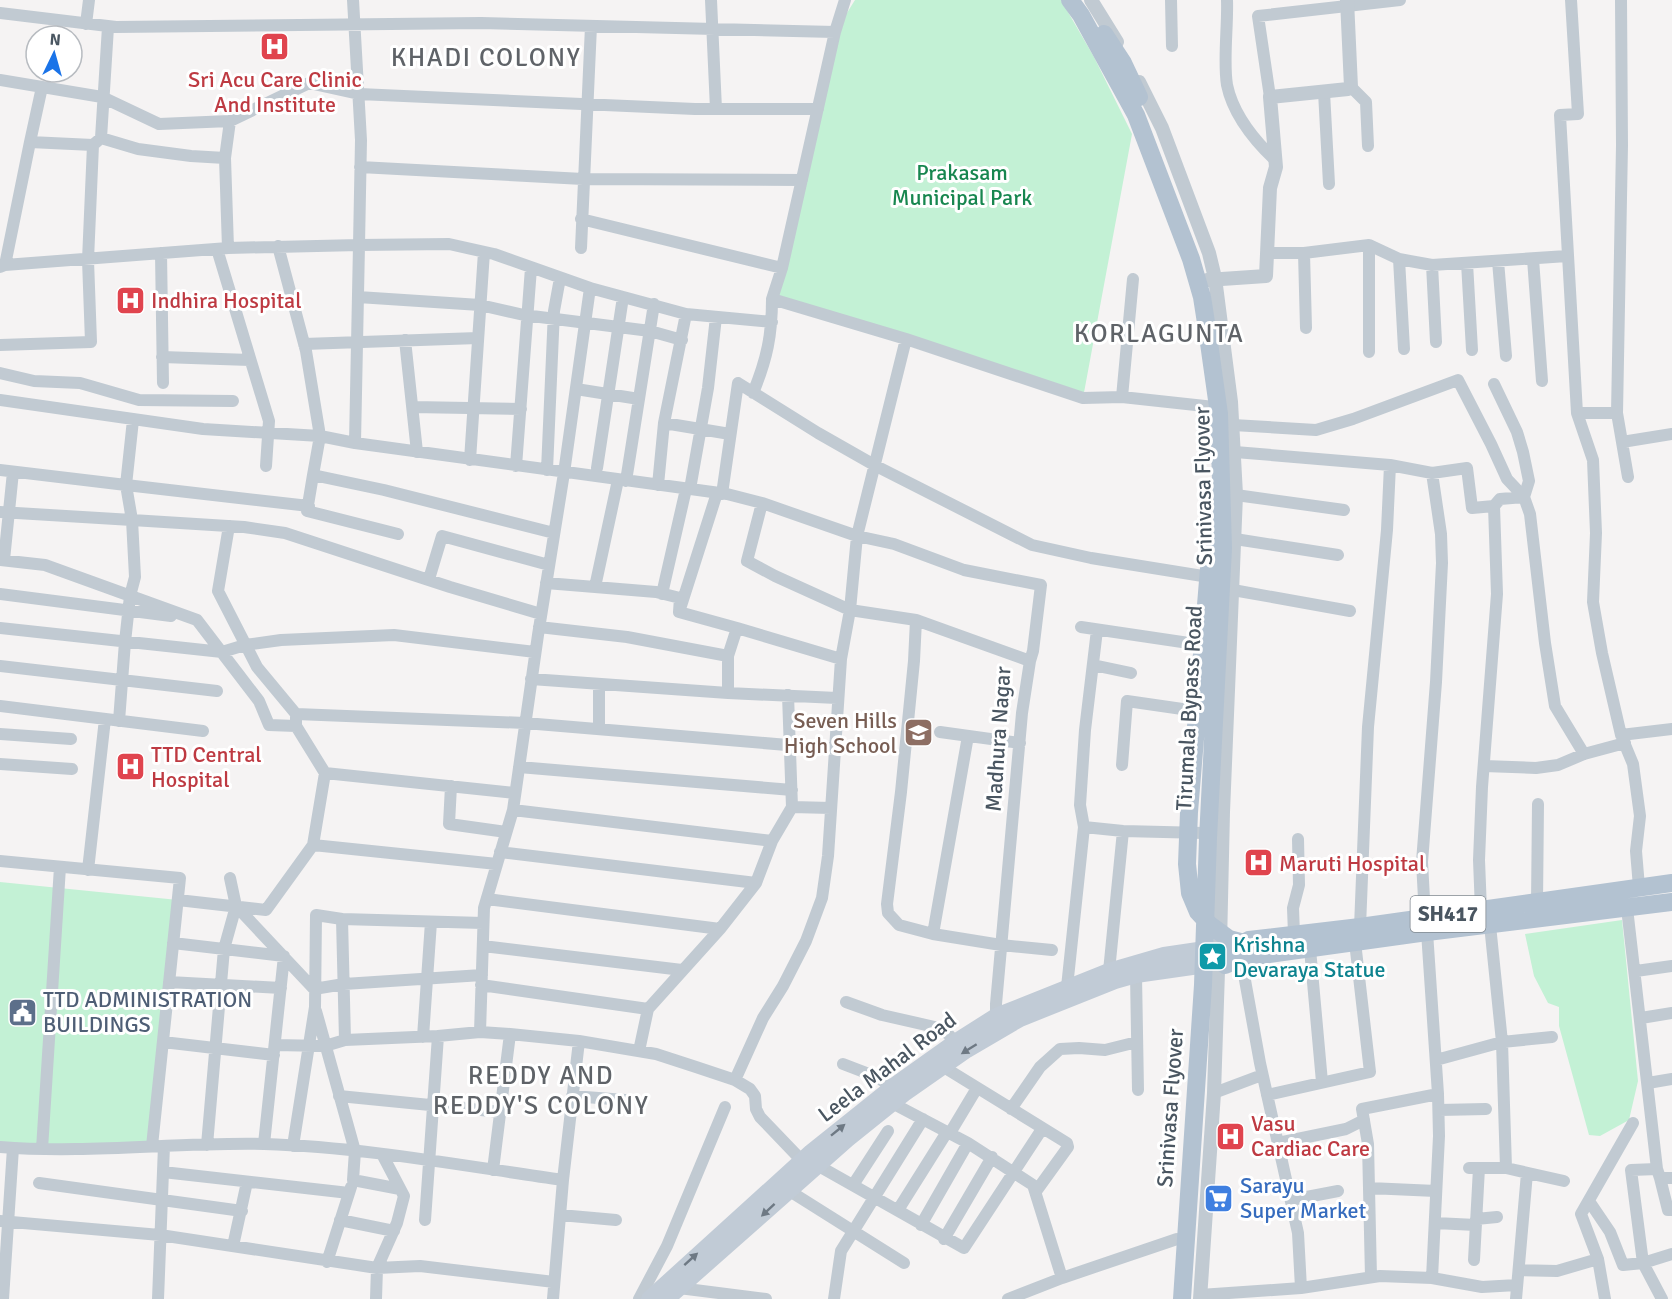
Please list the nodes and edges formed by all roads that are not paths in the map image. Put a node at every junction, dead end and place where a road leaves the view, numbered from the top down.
1 (89, 0) edge
2 (353, 0) edge
3 (711, 0) edge
4 (845, 0) edge
5 (1064, 0) edge
6 (1070, 0) edge
7 (1083, 0) edge
8 (1091, 0) edge
9 (1171, 0) edge
10 (1227, 0) edge
11 (1400, 0) edge
12 (1571, 0) edge
13 (1621, 0) edge
14 (1347, 3) edge
15 (0, 13) edge
16 (355, 23) junction
17 (86, 24) junction
18 (591, 26) junction
19 (108, 27) junction
20 (711, 29) junction
21 (835, 32) junction
22 (1172, 46) dead end
23 (0, 80) edge
24 (42, 87) junction
25 (1351, 87) junction
26 (1324, 92) junction
27 (358, 94) junction
28 (102, 97) junction
29 (1270, 97) junction
30 (587, 105) junction
31 (818, 109) junction
32 (716, 110) junction
33 (230, 121) junction
34 (97, 141) junction
35 (30, 142) junction
36 (1368, 146) dead end
37 (225, 158) junction
38 (1275, 160) junction
39 (360, 167) junction
40 (584, 178) junction
41 (802, 180) junction
42 (1329, 184) dead end
43 (581, 219) junction
44 (358, 244) junction
45 (1369, 245) junction
46 (278, 246) junction
47 (223, 248) junction
48 (581, 248) dead end
49 (484, 252) junction
50 (161, 253) junction
51 (1267, 253) junction
52 (1304, 253) junction
53 (1567, 256) junction
54 (1399, 259) junction
55 (1533, 259) junction
56 (88, 260) junction
57 (1498, 261) junction
58 (1467, 263) junction
59 (1432, 265) junction
60 (3, 266) edge
61 (531, 268) junction
62 (782, 268) junction
63 (560, 278) junction
64 (1133, 279) dead end
65 (1215, 279) junction
66 (1192, 282) junction
67 (590, 288) junction
68 (358, 297) junction
69 (623, 297) junction
70 (772, 299) junction
71 (654, 304) junction
72 (480, 305) junction
73 (686, 314) junction
74 (528, 316) junction
75 (716, 317) junction
76 (553, 318) junction
77 (585, 322) junction
78 (772, 322) junction
79 (618, 327) junction
80 (1306, 328) dead end
81 (650, 331) junction
82 (478, 338) junction
83 (906, 339) junction
84 (405, 340) junction
85 (681, 340) junction
86 (357, 342) junction
87 (1436, 342) dead end
88 (304, 344) junction
89 (0, 345) edge
90 (1404, 349) dead end
91 (1472, 350) dead end
92 (1369, 352) dead end
93 (1506, 356) dead end
94 (162, 357) junction
95 (250, 360) junction
96 (0, 373) edge
97 (1215, 380) junction
98 (1542, 381) dead end
99 (163, 383) dead end
100 (1494, 384) dead end
101 (576, 389) junction
102 (753, 393) junction
103 (608, 394) junction
104 (1122, 397) junction
105 (639, 399) junction
106 (0, 400) edge
107 (233, 401) dead end
108 (413, 407) junction
109 (1214, 407) junction
110 (474, 408) junction
111 (521, 409) junction
112 (1617, 412) junction
113 (1577, 413) junction
114 (133, 420) junction
115 (664, 423) junction
116 (1233, 425) junction
117 (701, 429) junction
118 (268, 433) junction
119 (730, 434) junction
120 (1672, 434) edge
121 (320, 435) junction
122 (1622, 442) junction
123 (355, 443) junction
124 (417, 452) junction
125 (1235, 452) junction
126 (470, 460) junction
127 (1390, 465) junction
128 (266, 466) dead end
129 (516, 466) junction
130 (876, 466) junction
131 (597, 468) dead end
132 (547, 470) junction
133 (6, 471) edge
134 (564, 473) junction
135 (1432, 473) junction
136 (313, 475) junction
137 (1628, 477) dead end
138 (622, 481) junction
139 (126, 485) junction
140 (658, 485) junction
141 (688, 489) junction
142 (719, 494) junction
143 (1236, 495) junction
144 (1524, 497) junction
145 (762, 503) junction
146 (309, 506) junction
147 (1494, 506) junction
148 (1344, 510) dead end
149 (4, 512) edge
150 (132, 520) junction
151 (229, 526) junction
152 (398, 534) dead end
153 (554, 534) junction
154 (857, 536) junction
155 (1235, 539) junction
156 (1338, 555) dead end
157 (2, 560) edge
158 (549, 565) junction
159 (1216, 578) junction
160 (429, 579) junction
161 (546, 583) junction
162 (595, 587) junction
163 (1233, 590) junction
164 (0, 594) edge
165 (662, 594) junction
166 (130, 596) junction
167 (129, 610) junction
168 (850, 610) junction
169 (1350, 611) dead end
170 (679, 612) junction
171 (541, 614) junction
172 (193, 618) junction
173 (916, 620) junction
174 (539, 627) junction
175 (1081, 627) dead end
176 (0, 628) edge
177 (737, 628) junction
178 (1097, 630) junction
179 (125, 642) junction
180 (245, 645) junction
181 (1213, 647) junction
182 (222, 652) junction
183 (535, 652) junction
184 (728, 656) junction
185 (841, 659) junction
186 (1030, 661) junction
187 (1093, 665) junction
188 (0, 666) edge
189 (1131, 672) dead end
190 (531, 679) junction
191 (122, 680) junction
192 (599, 684) junction
193 (217, 691) dead end
194 (728, 693) junction
195 (788, 695) junction
196 (837, 698) junction
197 (0, 706) edge
198 (1210, 713) junction
199 (105, 719) junction
200 (296, 720) junction
201 (119, 721) junction
202 (525, 723) junction
203 (599, 729) junction
204 (1672, 729) edge
205 (203, 731) dead end
206 (940, 732) dead end
207 (0, 734) edge
208 (968, 736) junction
209 (70, 739) dead end
210 (1623, 739) junction
211 (1020, 743) junction
212 (791, 745) junction
213 (835, 749) junction
214 (1584, 754) junction
215 (0, 764) edge
216 (1122, 765) dead end
217 (1484, 766) junction
218 (519, 767) junction
219 (72, 769) dead end
220 (325, 773) junction
221 (451, 786) junction
222 (792, 790) junction
223 (515, 793) junction
224 (1538, 804) dead end
225 (792, 807) junction
226 (831, 808) junction
227 (513, 810) junction
228 (1084, 826) junction
229 (1123, 831) junction
230 (506, 832) junction
231 (1204, 833) junction
232 (1298, 839) dead end
233 (772, 842) junction
234 (313, 845) junction
235 (498, 858) junction
236 (0, 861) edge
237 (60, 867) junction
238 (88, 870) junction
239 (230, 878) dead end
240 (756, 883) junction
241 (1672, 883) edge
242 (1639, 887) junction
243 (1672, 893) edge
244 (487, 899) junction
245 (178, 900) junction
246 (1672, 902) edge
247 (1537, 903) junction
248 (236, 906) junction
249 (1627, 908) junction
250 (1486, 917) junction
251 (342, 919) junction
252 (430, 922) junction
253 (483, 923) junction
254 (1426, 925) junction
255 (720, 929) junction
256 (933, 934) junction
257 (1294, 934) junction
258 (1358, 935) junction
259 (173, 943) junction
260 (1001, 945) junction
261 (483, 946) junction
262 (224, 949) junction
263 (1310, 949) junction
264 (1052, 950) dead end
265 (284, 956) junction
266 (1215, 958) junction
267 (1672, 966) edge
268 (682, 970) junction
269 (1109, 971) junction
270 (1635, 971) junction
271 (1136, 975) junction
272 (427, 978) junction
273 (481, 980) junction
274 (169, 982) junction
275 (221, 984) junction
276 (344, 984) junction
277 (1067, 987) junction
278 (281, 988) junction
279 (315, 988) junction
280 (846, 1002) dead end
281 (315, 1007) junction
282 (648, 1009) junction
283 (1672, 1013) edge
284 (999, 1016) junction
285 (1641, 1018) junction
286 (480, 1032) junction
287 (510, 1034) junction
288 (438, 1036) junction
289 (423, 1037) junction
290 (1552, 1037) dead end
291 (345, 1040) junction
292 (579, 1041) junction
293 (163, 1042) junction
294 (955, 1042) junction
295 (1137, 1042) junction
296 (1502, 1042) junction
297 (325, 1045) junction
298 (309, 1046) junction
299 (214, 1048) junction
300 (274, 1050) junction
301 (639, 1051) junction
302 (1436, 1060) junction
303 (843, 1064) dead end
304 (942, 1066) junction
305 (1262, 1075) junction
306 (1672, 1079) edge
307 (735, 1080) junction
308 (1322, 1082) junction
309 (1648, 1083) junction
310 (977, 1088) junction
311 (1138, 1090) dead end
312 (1214, 1093) junction
313 (1438, 1094) junction
314 (892, 1095) junction
315 (1267, 1095) junction
316 (339, 1096) junction
317 (572, 1096) junction
318 (625, 1100) dead end
319 (433, 1106) junction
320 (725, 1107) dead end
321 (1011, 1109) junction
322 (1486, 1109) dead end
323 (1439, 1110) junction
324 (501, 1112) junction
325 (922, 1119) junction
326 (1364, 1120) junction
327 (1633, 1123) dead end
328 (1042, 1129) junction
329 (888, 1131) dead end
330 (949, 1132) junction
331 (969, 1143) junction
332 (1278, 1143) junction
333 (264, 1144) junction
334 (207, 1145) junction
335 (158, 1146) junction
336 (293, 1146) junction
337 (0, 1147) edge
338 (13, 1148) junction
339 (42, 1149) junction
340 (354, 1151) junction
341 (382, 1154) junction
342 (992, 1157) junction
343 (429, 1161) junction
344 (810, 1165) junction
345 (1506, 1168) junction
346 (493, 1170) junction
347 (1014, 1170) junction
348 (163, 1172) junction
349 (1527, 1173) junction
350 (1663, 1175) edge
351 (353, 1180) junction
352 (563, 1180) junction
353 (1564, 1181) dead end
354 (247, 1182) junction
355 (39, 1183) dead end
356 (853, 1185) junction
357 (1369, 1188) junction
358 (400, 1190) junction
359 (788, 1190) junction
360 (1037, 1190) junction
361 (1338, 1191) dead end
362 (1436, 1191) junction
363 (349, 1193) junction
364 (875, 1197) junction
365 (162, 1199) junction
366 (1291, 1200) junction
367 (1589, 1201) junction
368 (898, 1210) junction
369 (1672, 1210) edge
370 (242, 1211) junction
371 (560, 1215) junction
372 (1497, 1217) dead end
373 (340, 1220) junction
374 (425, 1220) dead end
375 (616, 1220) dead end
376 (4, 1221) edge
377 (1476, 1222) junction
378 (1435, 1223) junction
379 (921, 1225) junction
380 (853, 1230) junction
381 (394, 1231) junction
382 (160, 1235) junction
383 (944, 1239) junction
384 (1177, 1239) junction
385 (233, 1246) junction
386 (1672, 1254) edge
387 (1598, 1259) junction
388 (1474, 1260) dead end
389 (327, 1262) junction
390 (904, 1263) dead end
391 (1643, 1263) junction
392 (377, 1269) junction
393 (1519, 1270) junction
394 (1371, 1277) junction
395 (1062, 1278) junction
396 (1432, 1278) junction
397 (554, 1282) junction
398 (1517, 1285) junction
399 (1301, 1288) junction
400 (673, 1294) edge
401 (1197, 1298) edge
402 (3, 1299) edge
403 (158, 1299) edge
404 (376, 1299) edge
405 (552, 1299) edge
406 (639, 1299) edge
407 (649, 1299) edge
408 (766, 1299) edge
409 (834, 1299) edge
410 (1008, 1299) edge
411 (1174, 1299) edge
412 (1182, 1299) edge
413 (1516, 1299) edge
414 (1605, 1299) edge
415 (1662, 1299) edge

1 - 17 street
2 - 16 street
3 - 20 street
4 - 21 street
5 - 66 street, Tirumala Bypass Road
6 - 97 main road, Srinivasa Flyover, bridge
7 - 401 main road, Srinivasa Flyover, bridge
8 - 65 street, Tirumala Bypass Road
9 - 22 street
10 - 38 street
11 - 14 street
12 - 53 street
13 - 112 street
14 - 25 street
14 - 29 street
15 - 17 street
16 - 18 street
16 - 19 street
16 - 27 street
17 - 19 street
18 - 20 street
18 - 30 street
19 - 28 street
20 - 21 street
20 - 32 street
21 - 31 street
23 - 24 street
24 - 28 street
24 - 35 street
25 - 26 street
25 - 36 street
26 - 29 street
26 - 42 street
27 - 30 street
27 - 33 street
27 - 39 street
28 - 33 street
28 - 34 street
29 - 38 street
30 - 32 street
30 - 40 street
31 - 32 street
31 - 41 street
33 - 37 street
34 - 35 street
34 - 37 street
34 - 56 street
35 - 60 street
37 - 47 street
38 - 51 street
39 - 40 street
39 - 44 street
40 - 41 street
40 - 43 street
41 - 62 street
43 - 48 street
43 - 62 street
44 - 46 street
44 - 49 street
44 - 68 street
45 - 52 street
45 - 54 street
45 - 92 street
46 - 47 street
46 - 88 street
47 - 50 street
47 - 95 street
49 - 61 street
49 - 72 street
50 - 56 street
50 - 94 street
51 - 52 street
51 - 65 street
52 - 80 street
53 - 55 street
53 - 113 street
54 - 59 street
54 - 90 street
55 - 57 street
55 - 98 street
56 - 60 street
56 - 89 street
57 - 58 street
57 - 93 street
58 - 59 street
58 - 91 street
59 - 87 street
61 - 63 street
61 - 74 street
62 - 70 street
63 - 67 street
63 - 76 street
64 - 104 street
65 - 66 street
65 - 116 street, Tirumala Bypass Road
66 - 109 street, Tirumala Bypass Road
67 - 69 street
67 - 77 street
68 - 72 street
68 - 86 street
69 - 71 street
69 - 79 street
70 - 78 street
70 - 83 street
71 - 73 street
71 - 81 street
72 - 74 street
72 - 82 street
73 - 75 street
73 - 85 street
74 - 76 street
74 - 111 street
75 - 78 street
75 - 117 street
76 - 77 street
76 - 132 street
77 - 79 street
77 - 101 street
78 - 102 street
79 - 81 street
79 - 103 street
81 - 85 street
81 - 105 street
82 - 84 street
82 - 110 street
83 - 104 street
83 - 130 street
84 - 86 street
84 - 108 street
85 - 115 street
86 - 88 street
86 - 123 street
88 - 121 street
94 - 95 street
94 - 99 street
95 - 118 street
96 - 107 street
97 - 243 main road, Srinivasa Flyover, bridge
97 - 412 main road, Srinivasa Flyover, bridge
100 - 144 street
101 - 103 street
101 - 134 street
102 - 119 street
102 - 130 street
103 - 105 street
103 - 131 street
104 - 109 street
105 - 138 street
106 - 114 street
108 - 110 street
108 - 124 street
109 - 159 street, Tirumala Bypass Road
110 - 111 street
110 - 126 street
111 - 129 street
112 - 113 street
112 - 122 street
113 - 210 street
114 - 118 street
114 - 139 street
115 - 117 street
115 - 140 street
116 - 125 street, Tirumala Bypass Road
116 - 144 street
117 - 119 street
117 - 141 street
118 - 121 street
118 - 128 street
119 - 142 street
120 - 122 street
121 - 123 street
121 - 136 street
122 - 137 street
123 - 124 street
124 - 126 street
125 - 127 street
125 - 143 street, Tirumala Bypass Road
126 - 129 street
127 - 135 street
127 - 258 street
129 - 132 street
130 - 154 street
130 - 159 street
132 - 134 street
133 - 139 street
133 - 149 street
134 - 138 street
134 - 153 street
135 - 147 street
135 - 254 street
136 - 146 street
136 - 153 street
138 - 140 street
138 - 162 street
139 - 146 street
139 - 150 street
140 - 141 street
141 - 142 street
141 - 165 street
142 - 145 street
142 - 170 street
143 - 148 street
143 - 155 street, Tirumala Bypass Road
144 - 147 street
144 - 214 street
145 - 154 street
145 - 168 street, Madhura Nagar
146 - 152 street
147 - 217 street
149 - 150 street
149 - 157 street
150 - 151 street
150 - 166 street
151 - 160 street
151 - 180 street
153 - 158 street
154 - 168 street
154 - 186 street
155 - 156 street
155 - 163 street, Tirumala Bypass Road
157 - 166 street
158 - 160 street
158 - 161 street
159 - 181 street, Tirumala Bypass Road
160 - 171 street
161 - 162 street
161 - 171 street
162 - 165 street
163 - 169 street
163 - 266 street, Tirumala Bypass Road
164 - 167 street
165 - 170 street
166 - 167 street
166 - 172 street
167 - 172 street
167 - 179 street
168 - 173 street, Madhura Nagar
168 - 185 street
170 - 177 street
171 - 174 street
172 - 182 street
173 - 186 street, Madhura Nagar
173 - 256 street
174 - 183 street
174 - 184 street
175 - 178 street
176 - 179 street
177 - 184 street
177 - 185 street
178 - 181 street
178 - 187 street
179 - 182 street
179 - 191 street
180 - 182 street
180 - 183 street
180 - 200 street
181 - 198 street, Tirumala Bypass Road
182 - 200 street
183 - 190 street
184 - 194 street
185 - 196 street
186 - 211 street, Madhura Nagar
187 - 189 street
187 - 228 street
188 - 191 street
190 - 192 street
190 - 202 street
191 - 193 street
191 - 201 street
192 - 194 street
192 - 203 street
194 - 195 street
195 - 196 street
195 - 212 street
196 - 213 street
197 - 199 street
198 - 216 street
198 - 231 street, Tirumala Bypass Road
199 - 201 street
199 - 238 street
200 - 202 street
200 - 220 street
201 - 205 street
202 - 203 street
202 - 218 street
203 - 212 street
204 - 210 street
206 - 208 street
207 - 209 street
208 - 211 street
208 - 256 street
210 - 214 street
210 - 242 street
211 - 260 street, Madhura Nagar
212 - 213 street
212 - 222 street
213 - 226 street
214 - 217 street
215 - 219 street
217 - 250 street
218 - 222 street
218 - 223 street
220 - 221 street
220 - 234 street
221 - 223 street
221 - 230 street
222 - 225 street
223 - 227 street
224 - 247 street
225 - 226 street
225 - 233 street
226 - 307 street
227 - 230 street
227 - 233 street
228 - 229 street
228 - 277 street
229 - 231 street
229 - 269 street
230 - 235 street
231 - 266 street, Tirumala Bypass Road
232 - 257 street
233 - 240 street
234 - 235 street
234 - 248 street
235 - 240 street
235 - 244 street
236 - 237 street
237 - 238 street
237 - 339 street
238 - 245 street
239 - 248 street
240 - 255 street
241 - 242 main road, SH417
242 - 247 main road, SH417
244 - 253 street
244 - 255 street
245 - 248 street
245 - 259 street
246 - 249 main road, SH417
247 - 250 main road, SH417
248 - 262 street
248 - 265 street
249 - 250 main road, SH417
249 - 270 street
250 - 254 main road, SH417
250 - 296 street
251 - 252 street
251 - 276 street
251 - 279 street
252 - 253 street
252 - 272 street
253 - 261 street
254 - 258 main road, SH417
254 - 302 street
255 - 268 street
256 - 260 street
257 - 258 main road, SH417
257 - 266 main road, SH417
258 - 263 main road, SH417
258 - 308 street
259 - 262 street
259 - 274 street
260 - 264 street
260 - 284 street, Madhura Nagar
261 - 268 street
261 - 273 street
262 - 265 street
262 - 275 street
263 - 266 main road, SH417
263 - 308 street
265 - 278 street
265 - 279 street
266 - 269 main road, Leela Mahal Road
266 - 271 main road, Leela Mahal Road
266 - 305 street
266 - 312 street
266 - 384 street
267 - 270 street
268 - 282 street
269 - 277 main road, Leela Mahal Road
270 - 285 street
271 - 284 main road, Leela Mahal Road
271 - 295 street
272 - 273 street
272 - 276 street
272 - 289 street
273 - 282 street
273 - 286 street
274 - 275 street
274 - 293 street
275 - 278 street
275 - 299 street
276 - 279 street
276 - 291 street
277 - 284 main road, Leela Mahal Road
278 - 300 street
279 - 281 street
280 - 294 street
281 - 297 street
281 - 298 street
282 - 301 street
283 - 285 street
284 - 294 main road, Leela Mahal Road
284 -> 304 main road, Leela Mahal Road
285 - 309 street
286 - 287 street
286 - 288 street
287 - 292 street
287 - 324 street
288 - 289 street
288 - 319 street
289 - 291 street
290 - 296 street
291 - 297 street
292 - 301 street
292 - 317 street
293 - 299 street
293 - 335 street
294 - 314 main road, Leela Mahal Road
295 - 311 street
295 - 321 street
296 - 302 street
296 - 345 street
297 - 298 street
297 - 316 street
298 - 300 street
298 - 336 street
299 - 300 street
299 - 334 street
300 - 333 street
301 - 307 street
302 - 313 street
303 - 314 street
304 - 310 street
304 - 314 main road, Leela Mahal Road
305 - 312 street
305 - 315 street
306 - 309 street
307 - 344 street
308 - 315 street
309 - 350 street
310 - 321 street
310 - 330 street
312 - 401 street
313 - 323 street
313 - 326 street
314 - 325 street
314 - 344 main road, Leela Mahal Road
315 - 332 street
316 - 319 street
316 - 340 street
317 - 318 street
317 - 352 street
319 - 324 street
319 - 343 street
320 - 406 street
321 - 328 street
322 - 323 street
323 - 362 street
324 - 346 street
325 - 330 street
325 - 364 street
326 - 332 street
326 - 357 street
327 - 367 street
328 - 347 street
328 - 360 street
329 - 356 street
330 - 331 street
330 - 368 street
331 - 342 street
331 - 379 street
332 - 366 street
333 - 334 street
333 - 336 street
334 - 335 street
335 - 339 street
335 - 348 street
336 - 340 street
337 - 338 street
338 - 339 street
338 - 376 street
340 - 341 street
340 - 351 street
341 - 343 street
341 - 358 street
342 - 347 street
342 - 383 street
343 - 346 street
343 - 374 street
344 - 356 street
344 - 359 main road, Leela Mahal Road
407 -> 344 main road, Leela Mahal Road
345 - 349 street
345 - 377 street
346 - 352 street
347 - 360 street
347 - 383 street
348 - 354 street
348 - 365 street
349 - 353 street
349 - 393 street
350 - 369 street
350 - 391 street
351 - 358 street
351 - 363 street
352 - 371 street
354 - 363 street
354 - 370 street
355 - 365 street
356 - 364 street
357 - 362 street
357 - 394 street
358 - 381 street
359 - 380 street
359 -> 400 main road, Leela Mahal Road
360 - 395 street
361 - 366 street
362 - 378 street
363 - 373 street
364 - 368 street
364 - 380 street
365 - 370 street
365 - 382 street
366 - 399 street
367 - 387 street
367 - 391 street
368 - 379 street
370 - 385 street
371 - 375 street
371 - 397 street
372 - 377 street
373 - 381 street
373 - 389 street
376 - 382 street
376 - 402 street
377 - 378 street
377 - 388 street
378 - 396 street
379 - 383 street
380 - 390 street
380 - 409 street
381 - 392 street
382 - 385 street
382 - 403 street
384 - 395 street
384 - 411 street
385 - 389 street
386 - 391 street
387 - 393 street
387 - 414 street
389 - 392 street
391 - 415 street
392 - 397 street
392 - 404 street
393 - 398 street
394 - 396 street
394 - 399 street
395 - 410 street
396 - 398 street
397 - 405 street
398 - 413 street
399 - 401 street
400 - 408 street

